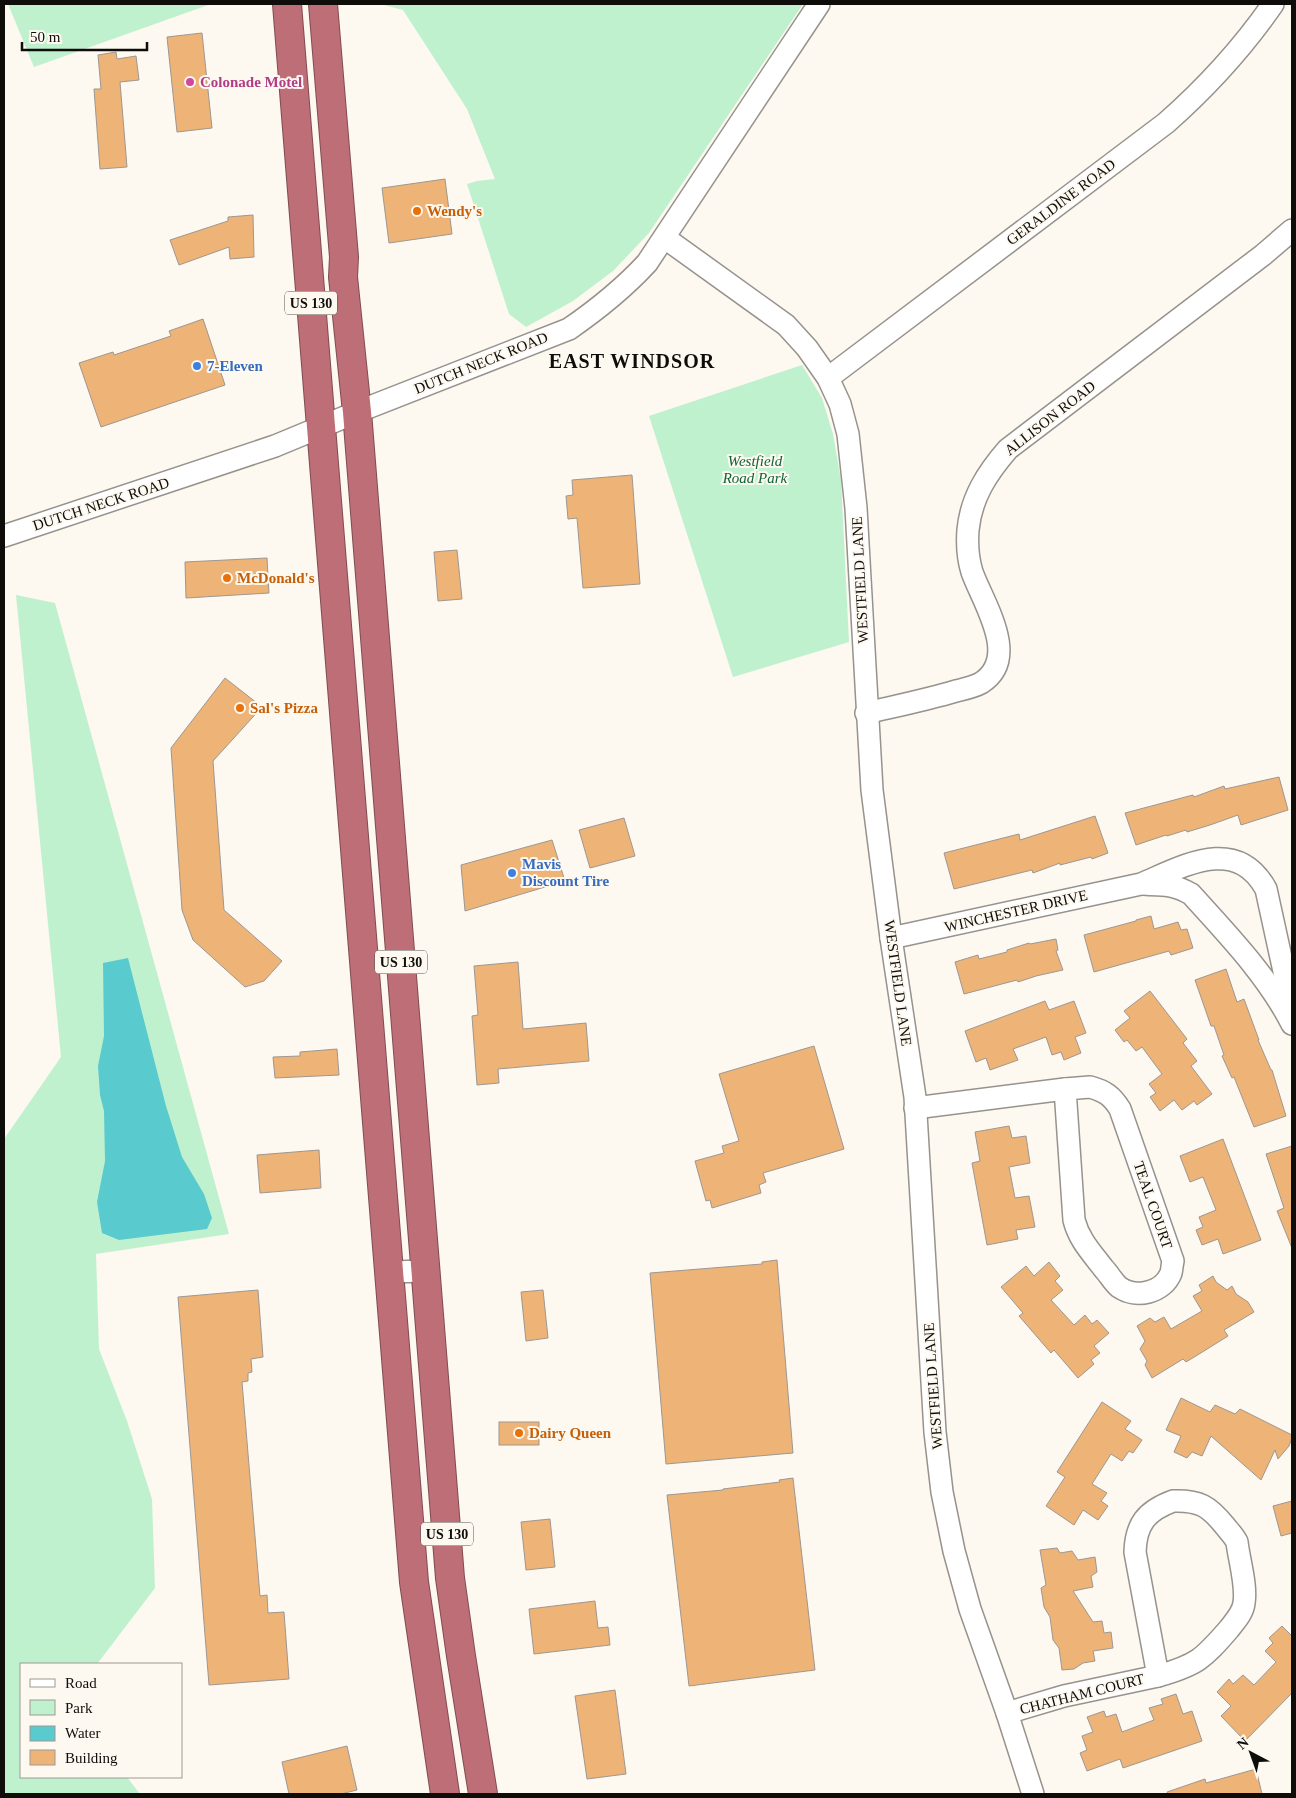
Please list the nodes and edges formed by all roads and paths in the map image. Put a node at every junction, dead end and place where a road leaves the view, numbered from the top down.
1 (287, 4) edge
2 (324, 4) edge
3 (819, 4) edge
4 (1272, 4) edge
5 (1292, 230) edge
6 (665, 238) junction
7 (828, 378) junction
8 (357, 412) junction
9 (321, 427) junction
10 (4, 536) edge
11 (866, 713) junction
12 (1141, 884) junction
13 (891, 938) junction
14 (1292, 1008) edge
15 (1292, 1024) edge
16 (1065, 1090) junction
17 (916, 1108) junction
18 (426, 1271) junction
19 (389, 1272) junction
20 (1158, 1676) junction
21 (1007, 1713) junction
22 (445, 1794) edge
23 (483, 1794) edge
24 (1032, 1794) edge

1 - 9 highway, US 130
2 - 8 highway, US 130
3 - 6 street, DUTCH NECK ROAD
4 - 7 street, GERALDINE ROAD
5 - 11 street, ALLISON ROAD
6 - 7 street, WESTFIELD LANE
6 - 8 street, DUTCH NECK ROAD
7 - 11 street, WESTFIELD LANE
8 - 9 street, DUTCH NECK ROAD
8 - 18 highway, US 130
9 - 10 street, DUTCH NECK ROAD
9 - 19 highway, US 130
11 - 13 street, WESTFIELD LANE
12 - 13 street, WINCHESTER DRIVE
12 - 14 street, WINCHESTER DRIVE
12 - 15 street, WINCHESTER DRIVE
13 - 17 street, WESTFIELD LANE
16 - 16 street, TEAL COURT
16 - 17 street, TEAL COURT
17 - 21 street, WESTFIELD LANE
18 - 19 street
18 - 23 highway, US 130
19 - 22 highway, US 130
20 - 20 street, CHATHAM COURT
20 - 21 street, CHATHAM COURT
21 - 24 street, WESTFIELD LANE

